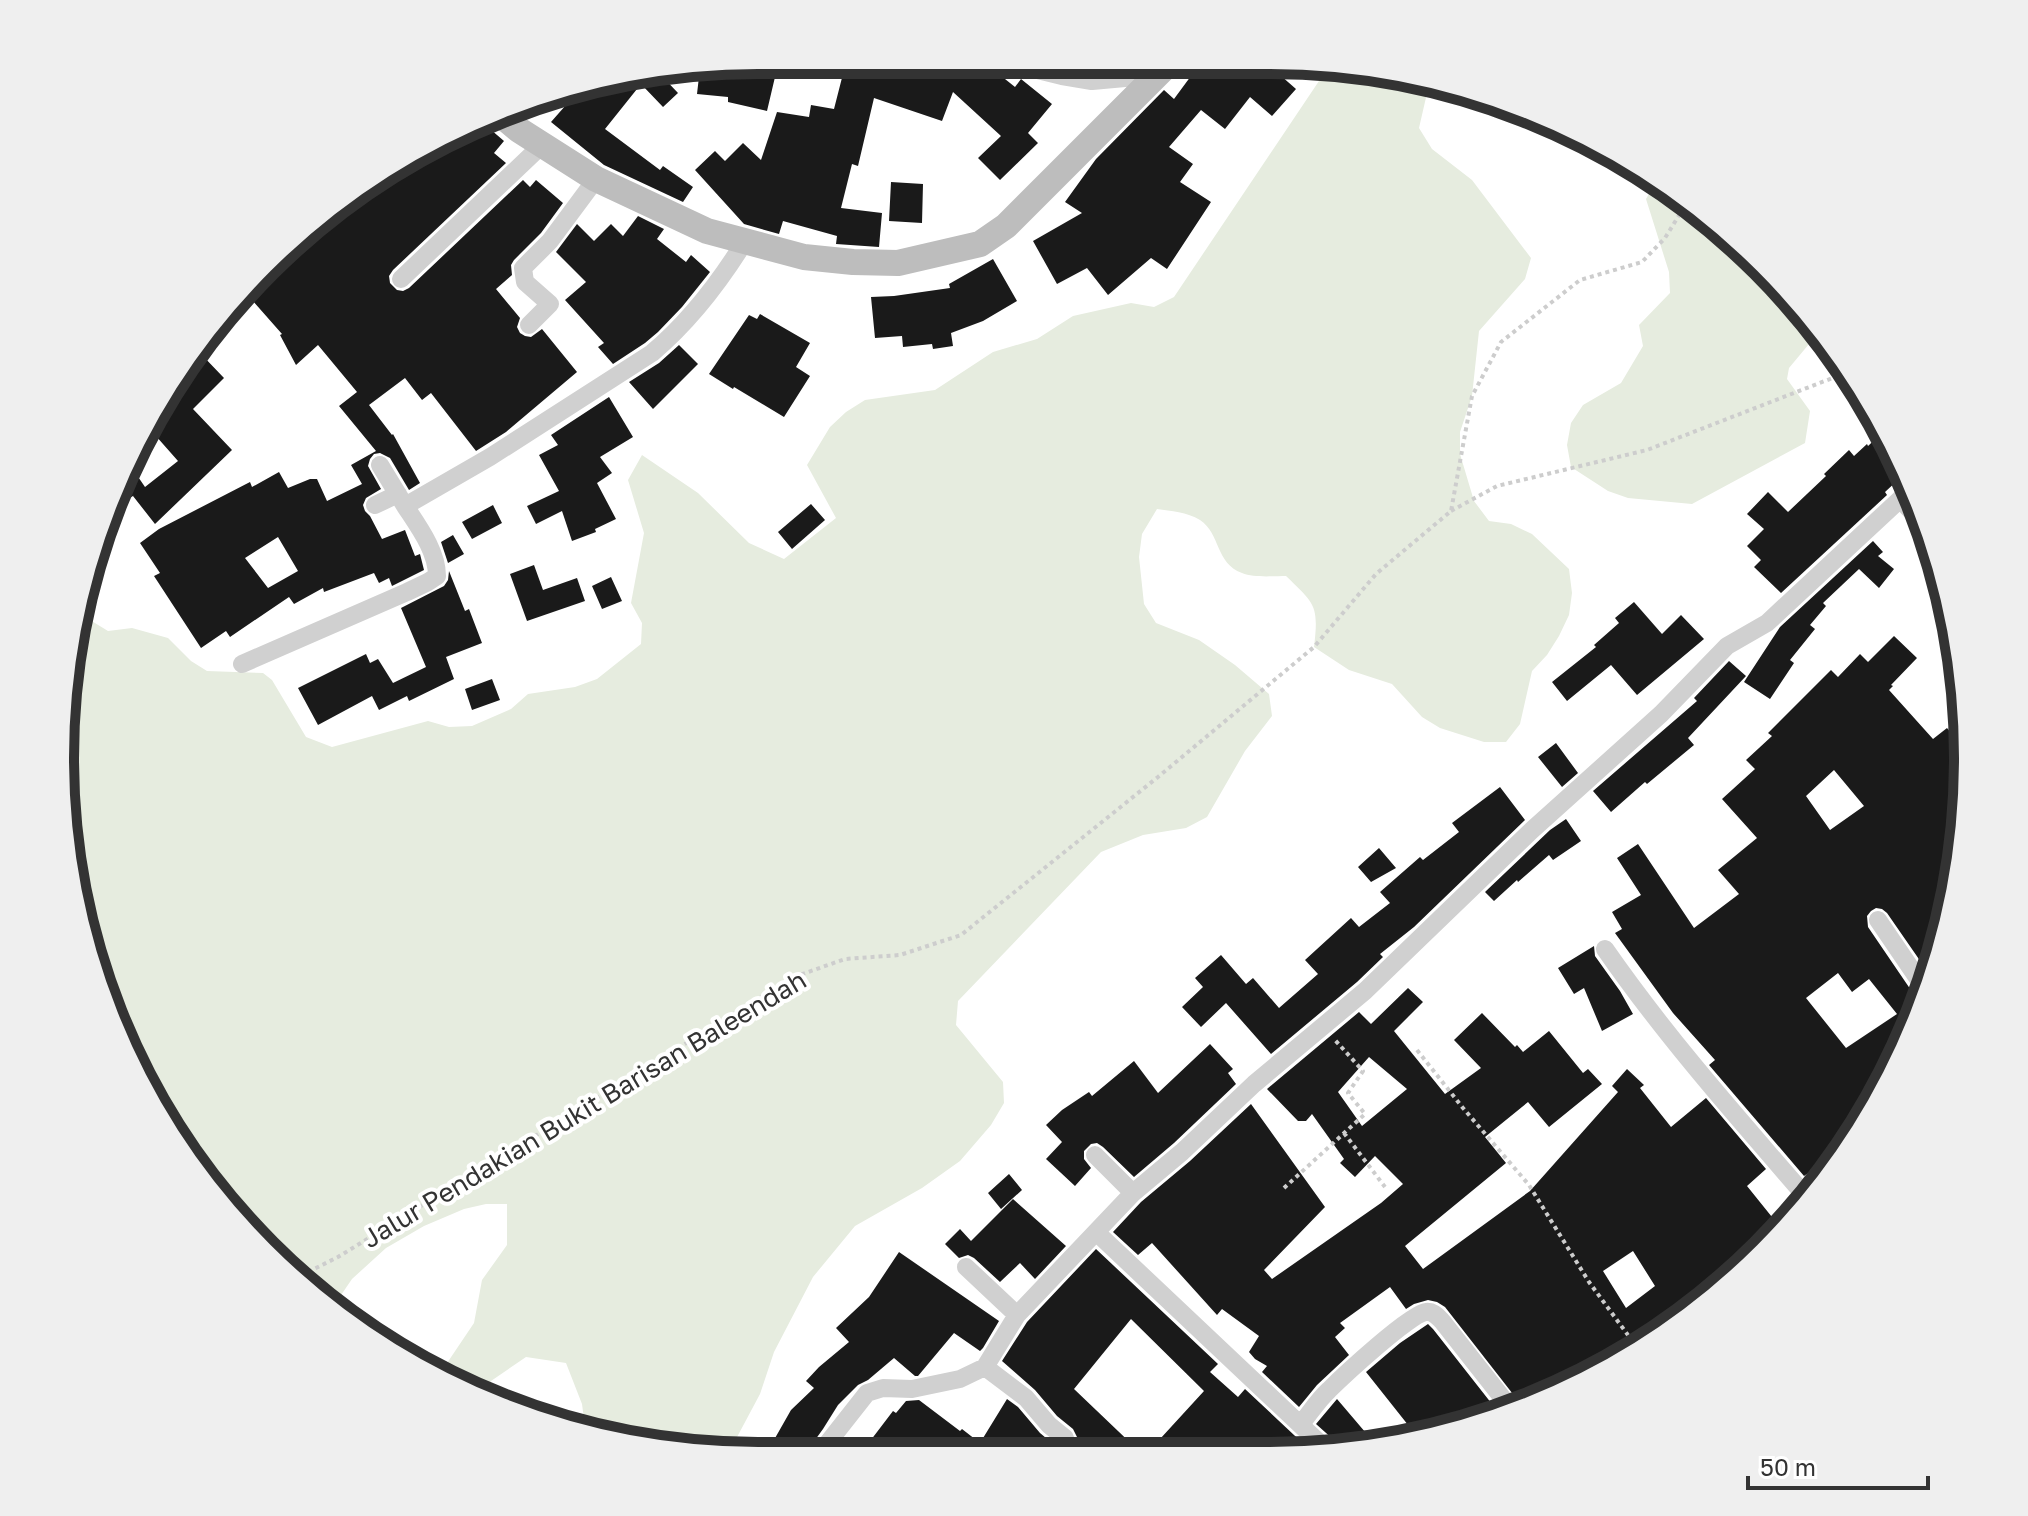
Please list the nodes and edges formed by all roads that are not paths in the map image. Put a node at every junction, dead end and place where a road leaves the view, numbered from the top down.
1 (1054, 74) edge
2 (1098, 74) edge
3 (1131, 74) edge
4 (1158, 74) edge
5 (1092, 81) junction
6 (514, 119) edge
7 (542, 145) junction
8 (596, 179) junction
9 (745, 241) junction
10 (401, 279) dead end
11 (529, 325) dead end
12 (380, 465) dead end
13 (1902, 497) edge
14 (402, 500) junction
15 (375, 505) dead end
16 (242, 664) dead end
17 (1878, 920) dead end
18 (1605, 949) dead end
19 (1918, 978) edge
20 (1095, 1155) dead end
21 (1800, 1190) edge
22 (1133, 1193) junction
23 (1096, 1232) junction
24 (966, 1267) dead end
25 (1017, 1315) junction
26 (985, 1367) junction
27 (1505, 1400) edge
28 (1301, 1424) junction
29 (1318, 1441) edge
30 (828, 1442) edge
31 (1066, 1442) edge

1 - 5 street
2 - 5 street
3 - 5 street
4 - 9 main road
6 - 7 main road
7 - 8 main road
7 - 10 street
8 - 9 main road
8 - 11 street
9 - 14 street
12 - 14 street
13 - 22 street
14 - 15 street
14 - 16 street
17 - 19 street
18 - 21 street
20 - 22 street
22 - 23 street
23 - 25 street
23 - 28 street
24 - 25 street
25 - 26 street
26 - 30 street
26 - 31 street
27 - 28 street
28 - 29 street

